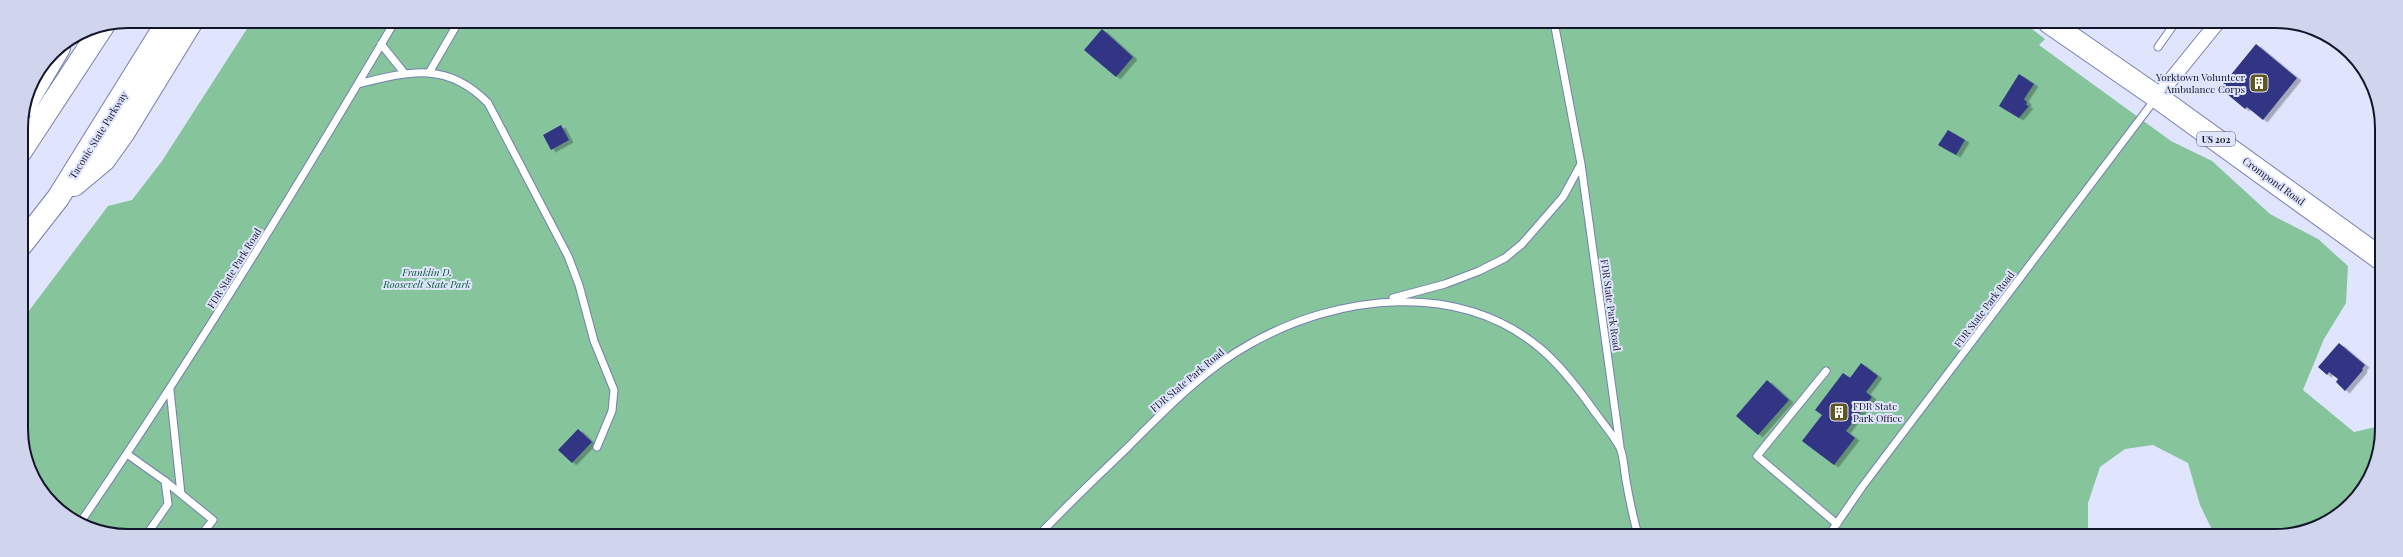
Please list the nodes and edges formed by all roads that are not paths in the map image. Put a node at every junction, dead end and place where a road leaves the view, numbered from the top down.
1 (164, 28) edge
2 (188, 28) edge
3 (391, 28) edge
4 (455, 28) edge
5 (1555, 28) edge
6 (2057, 28) edge
7 (2171, 28) edge
8 (2213, 28) edge
9 (99, 32) edge
10 (381, 44) junction
11 (2158, 47) dead end
12 (430, 71) junction
13 (404, 74) junction
14 (358, 84) junction
15 (2157, 97) junction
16 (28, 140) edge
17 (1582, 164) junction
18 (58, 198) junction
19 (28, 236) edge
20 (2375, 254) edge
21 (1385, 301) junction
22 (1826, 371) dead end
23 (170, 390) junction
24 (597, 447) dead end
25 (1620, 448) junction
26 (127, 454) junction
27 (165, 481) junction
28 (182, 494) junction
29 (83, 518) edge
30 (1837, 524) junction
31 (150, 529) edge
32 (206, 529) edge
33 (1045, 529) edge
34 (1637, 529) edge
35 (1833, 529) edge

1 - 18 highway, Taconic State Parkway
2 - 18 highway
3 - 10 lane, FDR State Park Road
4 - 12 lane
5 - 17 lane, FDR State Park Road
6 - 15 highway, Crompond Road / US 202
7 - 11 lane
8 - 15 street
9 - 16 highway
10 - 13 lane
10 - 14 lane, FDR State Park Road
12 - 13 lane
12 - 24 lane
13 - 14 lane
14 - 23 lane, FDR State Park Road
15 - 20 highway, Crompond Road / US 202
15 - 30 lane, FDR State Park Road
17 - 21 lane, FDR State Park Road
17 - 25 lane, FDR State Park Road
18 - 19 highway, Taconic State Parkway
21 - 25 lane, FDR State Park Road
21 - 33 lane, FDR State Park Road
22 - 30 lane
23 - 26 lane, FDR State Park Road
23 - 28 lane
25 - 34 lane, FDR State Park Road
26 - 27 lane
26 - 29 lane, FDR State Park Road
27 - 28 lane
27 - 31 lane
28 - 32 lane
30 - 35 lane, FDR State Park Road

